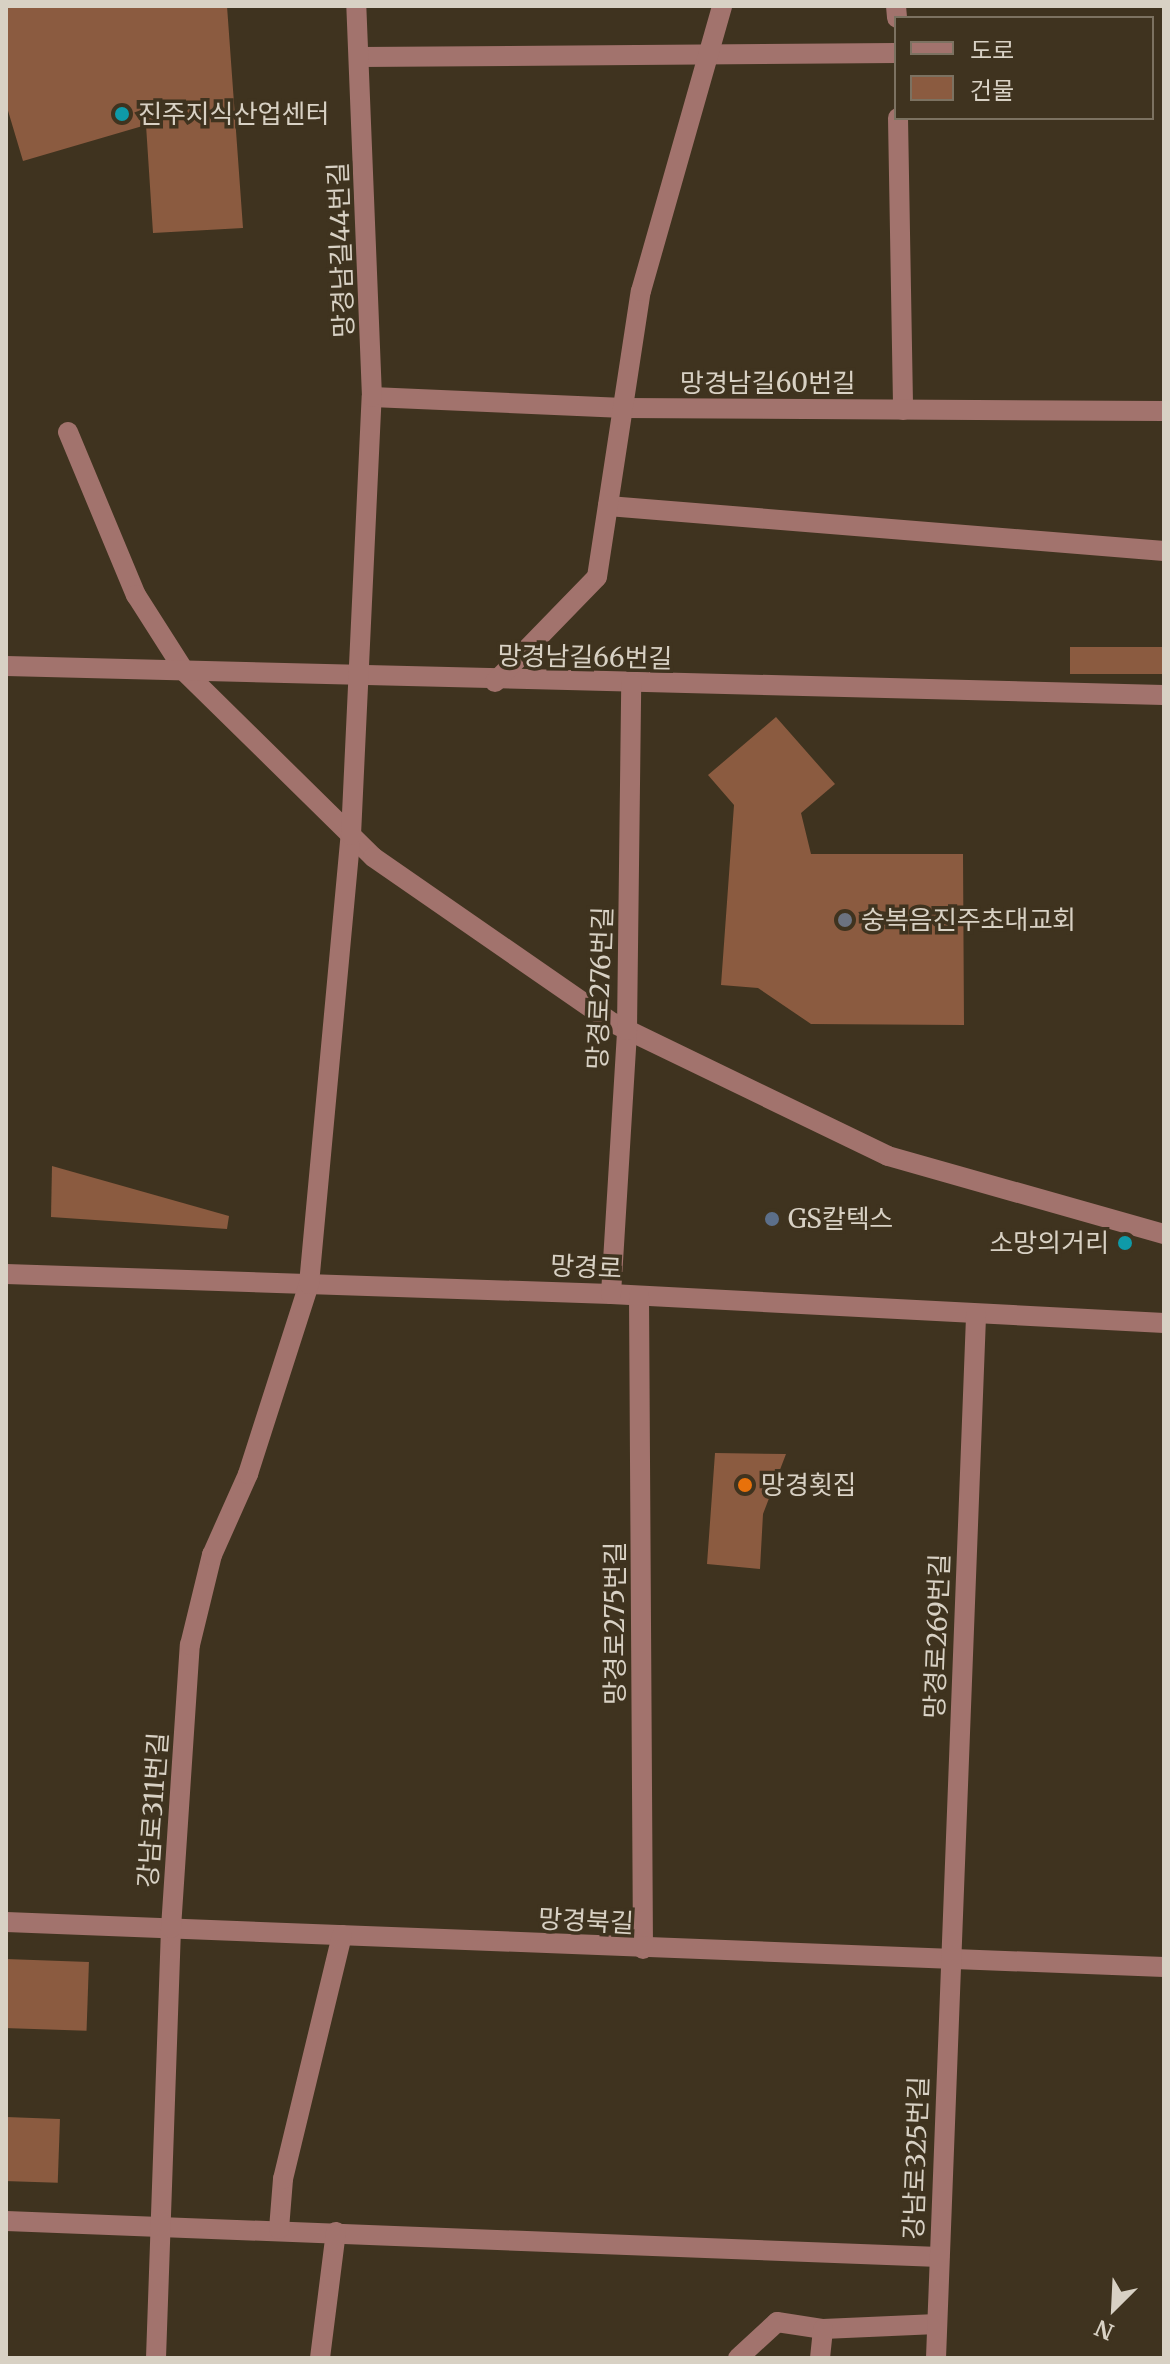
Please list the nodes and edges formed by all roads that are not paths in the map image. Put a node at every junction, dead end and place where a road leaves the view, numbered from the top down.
1 (356, 6) edge
2 (722, 6) edge
3 (894, 53) edge
4 (707, 54) junction
5 (361, 57) junction
6 (898, 120) edge
7 (372, 397) junction
8 (624, 408) junction
9 (903, 410) junction
10 (1164, 411) edge
11 (68, 432) dead end
12 (608, 506) junction
13 (1164, 551) edge
14 (6, 666) edge
15 (185, 672) junction
16 (360, 679) junction
17 (495, 682) junction
18 (631, 684) junction
19 (1164, 695) edge
20 (351, 835) junction
21 (627, 1030) junction
22 (1164, 1234) edge
23 (6, 1274) edge
24 (309, 1284) junction
25 (611, 1294) junction
26 (639, 1296) junction
27 (976, 1315) junction
28 (1164, 1323) edge
29 (6, 1922) edge
30 (171, 1928) junction
31 (342, 1935) junction
32 (643, 1949) junction
33 (950, 1960) junction
34 (1164, 1967) edge
35 (6, 2221) edge
36 (158, 2224) junction
37 (279, 2229) junction
38 (336, 2232) junction
39 (939, 2257) junction
40 (937, 2324) junction
41 (823, 2329) junction
42 (156, 2358) edge
43 (320, 2358) edge
44 (738, 2358) edge
45 (820, 2358) edge
46 (936, 2358) edge

1 - 5 street, 망경남길44번길
2 - 4 street
3 - 4 street
4 - 5 street
4 - 8 street
5 - 7 street, 망경남길44번길
6 - 9 street
7 - 8 street, 망경남길60번길
7 - 16 street, 망경남길44번길
8 - 9 street, 망경남길60번길
8 - 12 street
9 - 10 street, 망경남길60번길
11 - 15 street
12 - 13 street
12 - 17 street
14 - 15 street, 망경남길66번길
15 - 16 street, 망경남길66번길
15 - 20 street
16 - 17 street, 망경남길66번길
16 - 20 street, 망경남길44번길
17 - 18 street, 망경남길66번길
18 - 19 street, 망경남길66번길
18 - 21 street, 망경로276번길
20 - 21 street
20 - 24 street, 강남로311번길
21 - 22 street
21 - 25 street, 망경로276번길
23 - 24 street, 망경로
24 - 25 street, 망경로
24 - 30 street, 강남로311번길
25 - 26 street, 망경로
26 - 27 street, 망경로
26 - 32 street, 망경로275번길
27 - 28 street, 망경로
27 - 33 street, 망경로269번길
29 - 30 street, 망경북길
30 - 31 street, 망경북길
30 - 36 street, 강남로311번길
31 - 32 street, 망경북길
31 - 37 street
32 - 33 street, 망경북길
33 - 34 street, 망경북길
33 - 39 street, 강남로325번길
35 - 36 street
36 - 37 street
36 - 42 street, 강남로311번길
37 - 38 street
38 - 39 street
38 - 43 street
39 - 40 street, 강남로325번길
40 - 41 street
40 - 46 street, 강남로325번길
41 - 44 street
41 - 45 street

